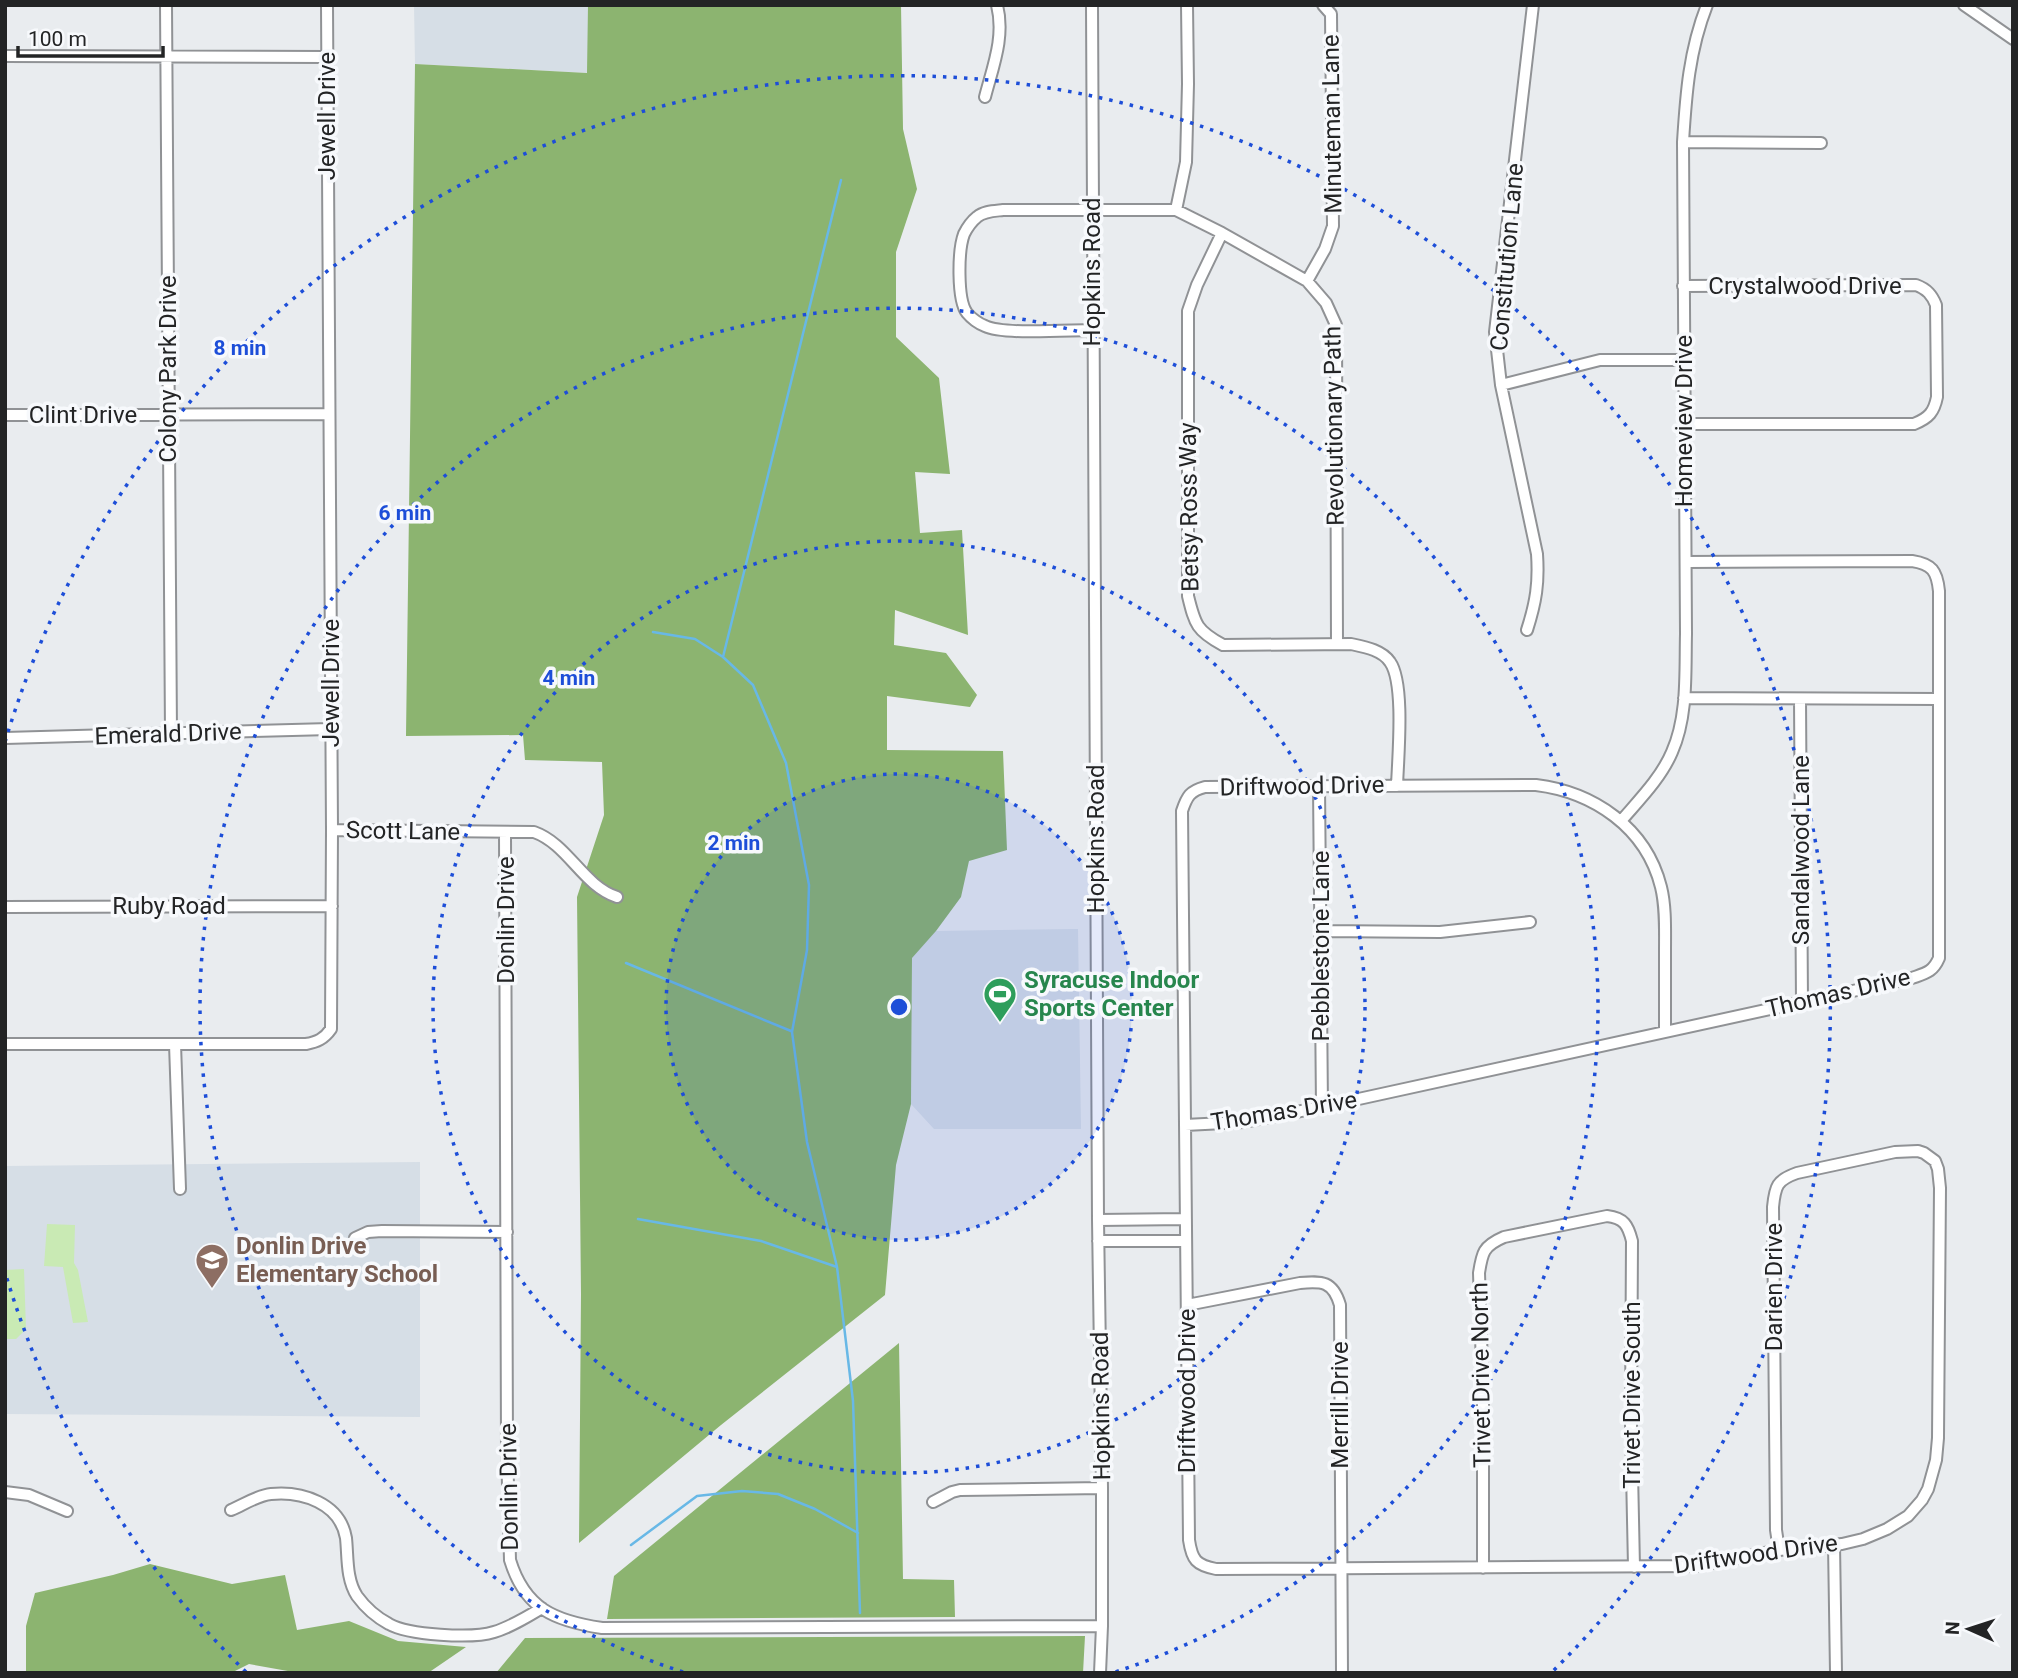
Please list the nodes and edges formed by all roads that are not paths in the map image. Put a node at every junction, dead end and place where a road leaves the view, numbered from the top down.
1 (166, 5) edge
2 (327, 5) edge
3 (997, 5) edge
4 (1092, 5) edge
5 (1187, 5) edge
6 (1323, 5) edge
7 (1533, 5) edge
8 (1707, 5) edge
9 (1964, 5) edge
10 (2013, 39) edge
11 (5, 56) edge
12 (166, 56) junction
13 (327, 57) junction
14 (985, 97) dead end
15 (1683, 142) junction
16 (1821, 143) dead end
17 (1092, 210) junction
18 (1176, 211) junction
19 (1222, 233) junction
20 (1307, 281) junction
21 (1683, 286) junction
22 (1092, 330) junction
23 (1684, 360) junction
24 (1501, 385) junction
25 (168, 414) junction
26 (329, 414) junction
27 (5, 415) edge
28 (1685, 425) junction
29 (1686, 562) junction
30 (1527, 630) dead end
31 (1337, 644) junction
32 (1684, 698) junction
33 (1800, 699) junction
34 (1939, 699) junction
35 (330, 729) junction
36 (171, 734) junction
37 (5, 738) edge
38 (1319, 786) junction
39 (1397, 786) junction
40 (1620, 821) junction
41 (332, 830) junction
42 (505, 832) junction
43 (617, 897) dead end
44 (332, 906) junction
45 (5, 907) edge
46 (1530, 922) dead end
47 (1321, 931) junction
48 (1802, 1002) junction
49 (1665, 1031) junction
50 (5, 1044) edge
51 (175, 1044) junction
52 (1322, 1107) junction
53 (1185, 1125) junction
54 (1930, 1157) joint
55 (180, 1189) dead end
56 (1186, 1219) junction
57 (1098, 1220) junction
58 (1626, 1224) joint
59 (507, 1232) junction
60 (355, 1238) dead end
61 (1098, 1241) junction
62 (1186, 1241) junction
63 (1186, 1305) junction
64 (1102, 1488) junction
65 (5, 1492) edge
66 (933, 1502) dead end
67 (231, 1510) dead end
68 (66, 1511) dead end
69 (1834, 1544) junction
70 (1779, 1550) junction
71 (1634, 1567) junction
72 (1483, 1568) junction
73 (1340, 1569) junction
74 (542, 1608) junction
75 (1102, 1626) junction
76 (1100, 1673) edge
77 (1342, 1673) edge
78 (1836, 1673) edge

1 - 12 street, Colony Park Drive
2 - 13 street, Jewell Drive
3 - 14 street
4 - 17 street, Hopkins Road
5 - 18 street
6 - 20 street, Minuteman Lane
7 - 24 street, Constitution Lane
8 - 15 street, Homeview Drive
9 - 10 street
11 - 12 street
12 - 13 street
12 - 25 street, Colony Park Drive
13 - 26 street, Jewell Drive
15 - 16 street
15 - 21 street, Homeview Drive
17 - 18 street, Revolutionary Path
17 - 22 street, Hopkins Road
17 - 22 street
18 - 19 street, Revolutionary Path
19 - 20 street, Revolutionary Path
19 - 31 street, Betsy Ross Way
20 - 31 street, Revolutionary Path
21 - 23 street, Homeview Drive
21 - 28 street, Crystalwood Drive
22 - 57 street, Hopkins Road
23 - 24 street
23 - 28 street, Homeview Drive
24 - 30 street, Constitution Lane
25 - 26 street, Clint Drive
25 - 27 street, Clint Drive
25 - 36 street, Colony Park Drive
26 - 35 street, Jewell Drive
28 - 29 street, Homeview Drive
29 - 32 street, Homeview Drive
29 - 34 street, Thomas Drive
31 - 39 street, Betsy Ross Way
32 - 33 street
32 - 40 street, Homeview Drive
33 - 34 street
33 - 48 street, Sandalwood Lane
34 - 48 street, Thomas Drive
35 - 36 street, Emerald Drive
35 - 41 street, Jewell Drive
36 - 37 street, Emerald Drive
38 - 39 street, Driftwood Drive
38 - 47 street, Pebblestone Lane
38 - 53 street, Driftwood Drive
39 - 40 street, Driftwood Drive
40 - 49 street, Driftwood Drive
41 - 42 street, Scott Lane
41 - 44 street, Jewell Drive
42 - 43 street, Scott Lane
42 - 59 street, Donlin Drive
44 - 45 street, Ruby Road
44 - 51 street, Jewell Drive
46 - 47 street
47 - 52 street, Pebblestone Lane
48 - 49 street, Thomas Drive
49 - 52 street, Thomas Drive
50 - 51 street, Jewell Drive
51 - 55 street
52 - 53 street, Thomas Drive
53 - 56 street, Driftwood Drive
54 - 69 street, Driftwood Drive
54 - 70 street, Darien Drive
56 - 57 street
56 - 62 street, Driftwood Drive
57 - 61 street, Hopkins Road
58 - 71 street, Trivet Drive South
58 - 72 street, Trivet Drive North
59 - 60 street
59 - 74 street, Donlin Drive
61 - 62 street
61 - 64 street, Hopkins Road
62 - 63 street, Driftwood Drive
63 - 73 street, Driftwood Drive
63 - 73 street, Merrill Drive
64 - 66 street
64 - 75 street, Hopkins Road
65 - 68 street
67 - 74 street
69 - 70 street, Driftwood Drive
69 - 78 street
70 - 71 street, Driftwood Drive
71 - 72 street, Driftwood Drive
72 - 73 street, Driftwood Drive
73 - 77 street, Merrill Drive
74 - 75 street, Donlin Drive
75 - 76 street, Hopkins Road

